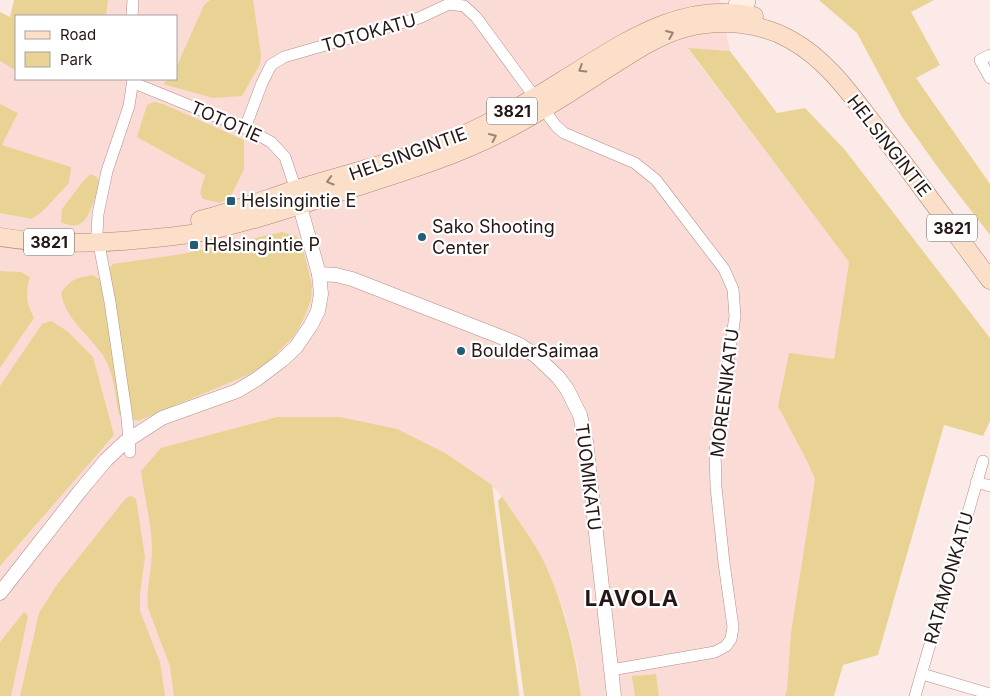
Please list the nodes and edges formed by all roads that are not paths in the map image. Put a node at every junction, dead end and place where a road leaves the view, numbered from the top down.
1 (133, 0) edge
2 (741, 10) edge
3 (132, 15) edge
4 (990, 55) edge
5 (990, 78) edge
6 (133, 81) edge
7 (538, 104) junction
8 (245, 128) junction
9 (298, 197) junction
10 (0, 237) edge
11 (98, 243) junction
12 (319, 274) junction
13 (990, 280) edge
14 (130, 445) junction
15 (983, 461) dead end
16 (976, 482) junction
17 (990, 486) edge
18 (0, 593) edge
19 (611, 670) junction
20 (922, 674) junction
21 (990, 694) edge
22 (614, 696) edge
23 (916, 696) edge

1 - 3 street
2 - 7 main road, HELSINGINTIE / 3821
2 - 13 main road, HELSINGINTIE / 3821
4 - 5 street
6 - 8 street, TOTOTIE
6 - 11 street
7 - 8 street, TOTOKATU
7 - 9 main road, HELSINGINTIE / 3821
7 - 19 street, MOREENIKATU
8 - 9 street, TOTOTIE
9 - 11 main road, HELSINGINTIE / 3821
9 - 12 street
10 - 11 main road, HELSINGINTIE / 3821
11 - 14 street
12 - 14 street
12 - 19 street, TUOMIKATU
14 - 18 street
15 - 16 street, RATAMONKATU
16 - 17 street
16 - 20 street, RATAMONKATU
19 - 22 street, TUOMIKATU
20 - 21 street
20 - 23 street, RATAMONKATU

